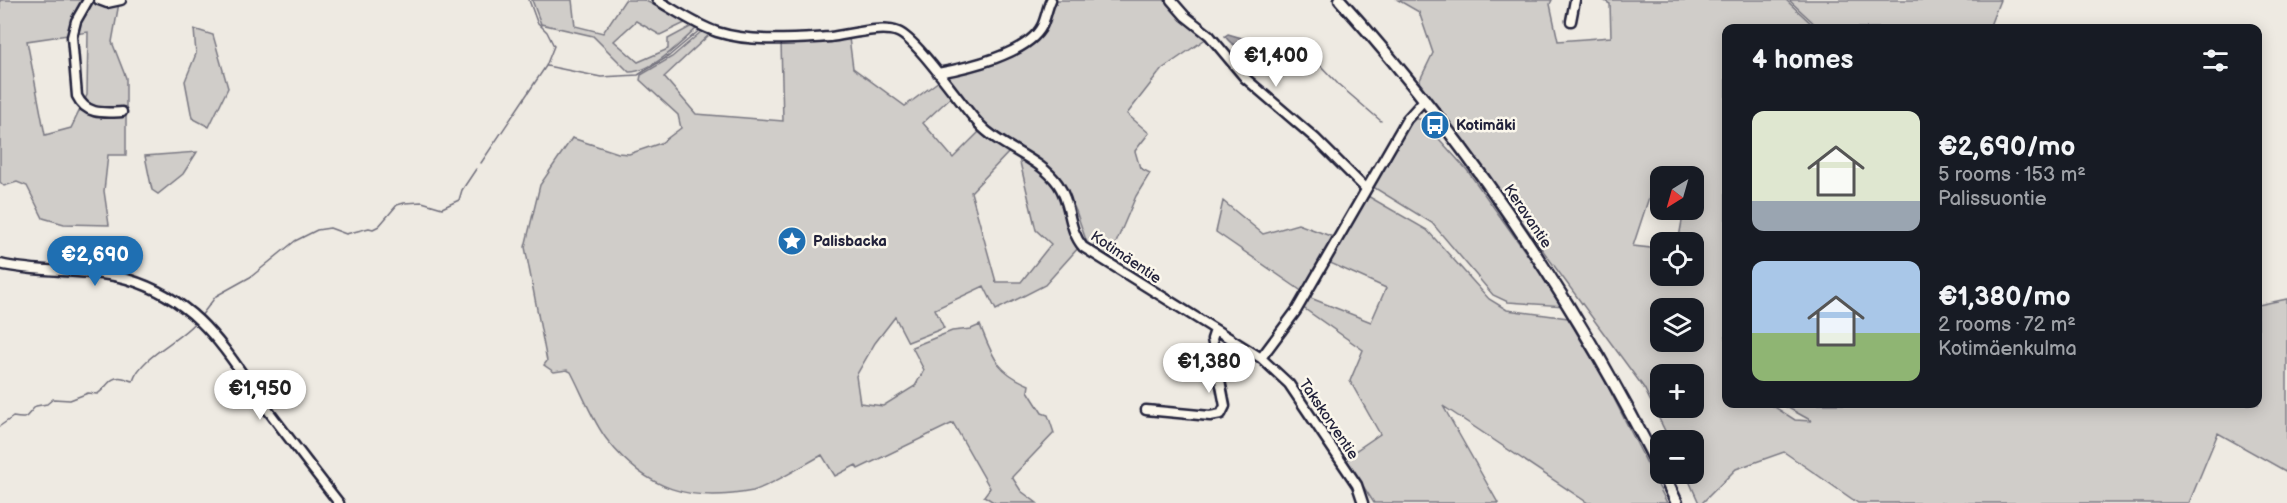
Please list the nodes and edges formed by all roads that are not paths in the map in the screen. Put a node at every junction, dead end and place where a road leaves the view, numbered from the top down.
1 (88, 0) edge
2 (99, 0) edge
3 (121, 0) edge
4 (657, 0) edge
5 (1051, 0) edge
6 (1172, 0) edge
7 (1340, 0) edge
8 (1575, 0) edge
9 (1571, 21) dead end
10 (938, 73) junction
11 (1425, 99) junction
12 (122, 112) dead end
13 (1366, 189) junction
14 (0, 264) edge
15 (1215, 330) junction
16 (1261, 358) junction
17 (1146, 410) dead end
18 (1650, 450) edge
19 (1668, 484) edge
20 (339, 503) edge
21 (1363, 503) edge
22 (1677, 503) edge

1 - 12 street
2 - 3 street
4 - 10 street, Kotimäentie
5 - 10 street
6 - 13 street
7 - 11 main road, Keravantie
8 - 9 street
10 - 15 street, Kotimäentie
11 - 13 street
11 - 18 main road, Keravantie
13 - 16 street
14 - 20 street
15 - 16 street, Kotimäentie
15 - 17 street
16 - 21 street, Takskorventie
19 - 22 main road

